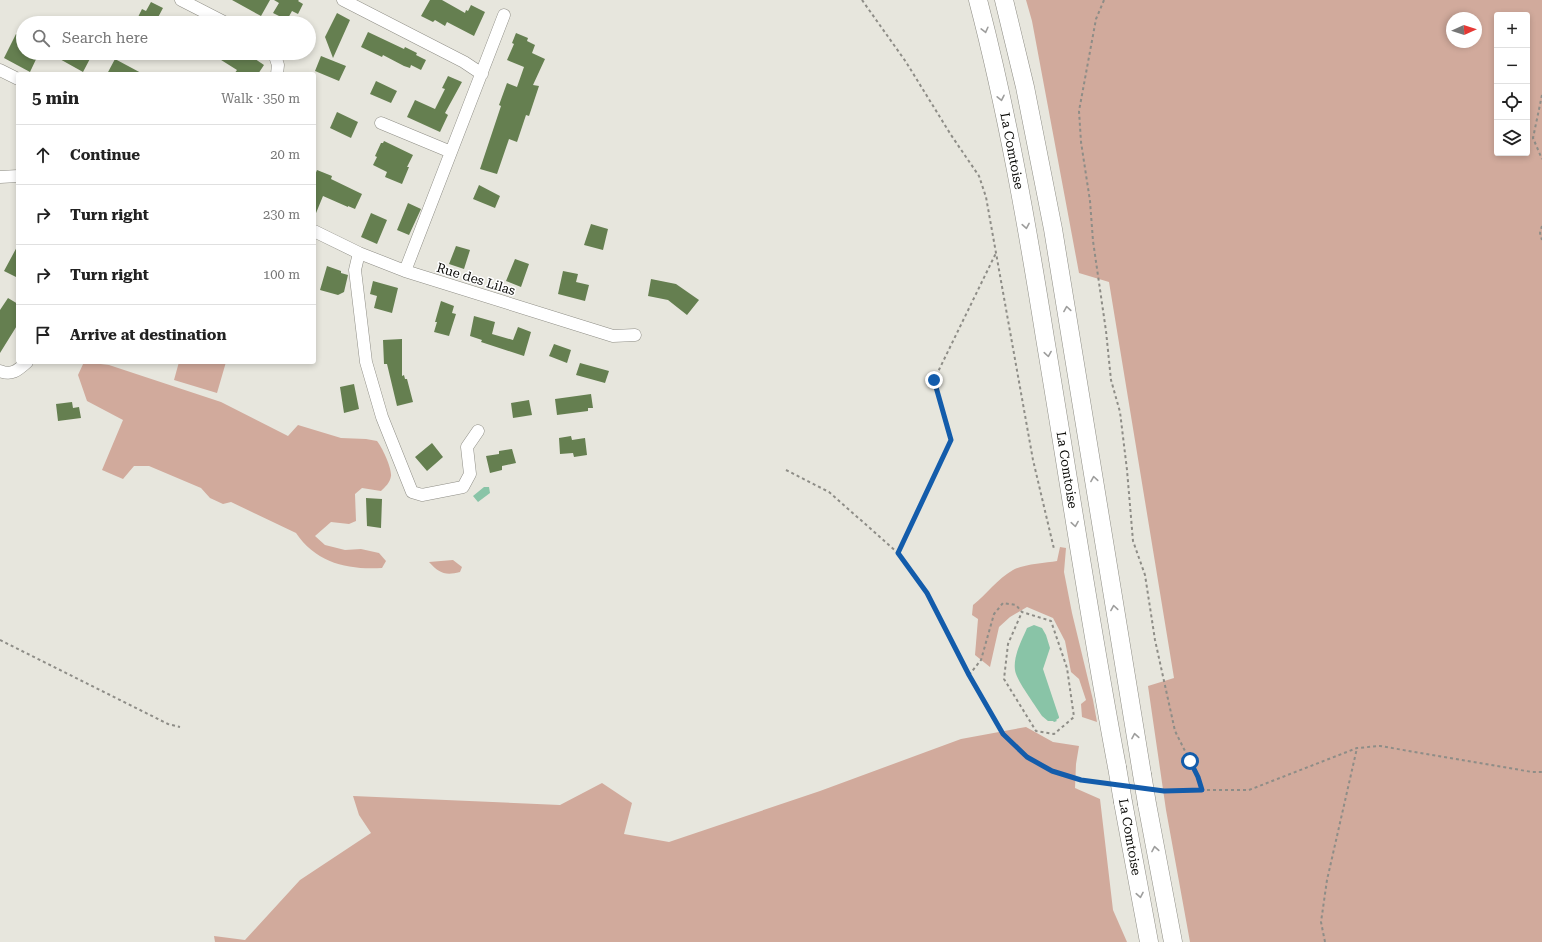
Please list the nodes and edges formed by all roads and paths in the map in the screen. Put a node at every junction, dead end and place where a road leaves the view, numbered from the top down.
1 (181, 0) edge
2 (343, 0) edge
3 (862, 0) edge
4 (978, 0) edge
5 (1004, 0) edge
6 (1010, 0) edge
7 (1104, 0) edge
8 (504, 15) dead end
9 (212, 16) edge
10 (276, 60) edge
11 (1020, 64) junction
12 (0, 70) edge
13 (277, 72) edge
14 (482, 74) junction
15 (16, 78) edge
16 (1542, 95) edge
17 (381, 123) dead end
18 (451, 152) junction
19 (1542, 159) edge
20 (16, 176) edge
21 (0, 177) edge
22 (1542, 226) edge
23 (316, 232) edge
24 (1542, 240) edge
25 (996, 252) junction
26 (359, 253) junction
27 (405, 271) junction
28 (635, 335) dead end
29 (25, 364) edge
30 (0, 371) edge
31 (478, 431) dead end
32 (786, 470) dead end
33 (1054, 549) dead end
34 (898, 553) junction
35 (1022, 612) junction
36 (0, 640) edge
37 (969, 675) junction
38 (180, 727) dead end
39 (1357, 748) junction
40 (1542, 772) edge
41 (1112, 784) dead end
42 (1202, 790) junction
43 (1152, 797) junction
44 (1149, 942) edge
45 (1173, 942) edge
46 (1325, 942) edge

1 - 9 street
2 - 14 street
3 - 25 path
4 -> 44 highway, La Comtoise, bridge
5 - 11 highway, La Comtoise
6 - 11 highway
7 - 42 path
8 - 14 street
10 - 13 street
43 -> 11 highway, La Comtoise, bridge
12 - 15 street
14 - 18 street
16 - 19 path
17 - 18 street
18 - 27 street
20 - 21 street
22 - 24 path
23 - 26 street, Rue des Lilas
25 - 33 path
25 - 34 path
26 - 27 street, Rue des Lilas
26 - 31 street
27 - 28 street, Rue des Lilas
29 - 30 street
32 - 34 path
34 - 37 path
35 - 35 path
35 - 37 path
36 - 38 path
37 - 41 path
39 - 40 path
39 - 42 path
39 - 46 path
42 - 43 path
45 -> 43 highway, La Comtoise

